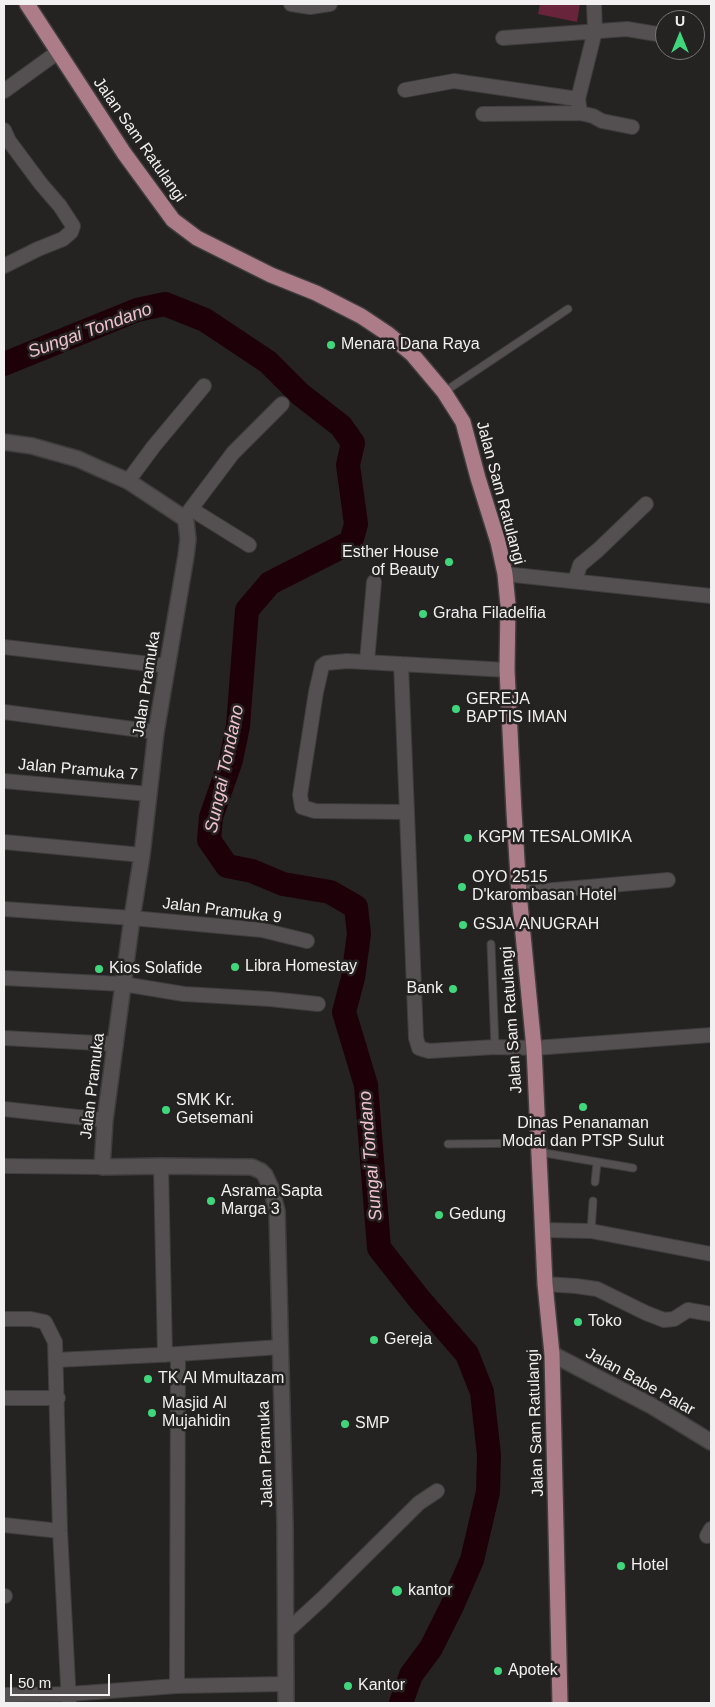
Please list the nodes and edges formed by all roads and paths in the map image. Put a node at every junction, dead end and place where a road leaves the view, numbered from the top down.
1 (27, 4) edge
2 (291, 4) edge
3 (330, 4) edge
4 (594, 4) edge
5 (595, 31) junction
6 (655, 34) edge
7 (503, 38) dead end
8 (58, 52) junction
9 (405, 90) dead end
10 (4, 91) edge
11 (579, 106) junction
12 (483, 114) dead end
13 (632, 127) dead end
14 (4, 130) edge
15 (4, 266) edge
16 (568, 309) dead end
17 (204, 386) dead end
18 (444, 392) junction
19 (282, 404) dead end
20 (4, 442) edge
21 (128, 481) junction
22 (646, 504) dead end
23 (187, 514) junction
24 (249, 545) dead end
25 (505, 574) junction
26 (374, 582) dead end
27 (575, 582) junction
28 (711, 596) edge
29 (4, 647) edge
30 (367, 661) junction
31 (402, 664) junction
32 (167, 666) junction
33 (507, 670) junction
34 (4, 712) edge
35 (156, 732) junction
36 (4, 781) edge
37 (149, 794) junction
38 (407, 812) junction
39 (4, 842) edge
40 (142, 855) junction
41 (668, 880) dead end
42 (519, 893) junction
43 (4, 909) edge
44 (132, 918) junction
45 (307, 941) dead end
46 (490, 944) dead end
47 (4, 978) edge
48 (123, 984) junction
49 (318, 1004) dead end
50 (711, 1035) edge
51 (4, 1038) edge
52 (116, 1044) junction
53 (495, 1047) junction
54 (534, 1048) junction
55 (4, 1109) edge
56 (105, 1120) junction
57 (448, 1144) dead end
58 (538, 1148) junction
59 (597, 1163) junction
60 (4, 1166) edge
61 (161, 1166) junction
62 (102, 1167) junction
63 (633, 1168) dead end
64 (595, 1182) dead end
65 (593, 1201) dead end
66 (543, 1230) junction
67 (591, 1231) junction
68 (711, 1254) edge
69 (545, 1284) junction
70 (711, 1314) edge
71 (4, 1320) edge
72 (280, 1347) junction
73 (552, 1354) junction
74 (172, 1355) junction
75 (56, 1360) junction
76 (4, 1398) edge
77 (58, 1398) junction
78 (711, 1442) edge
79 (437, 1491) dead end
80 (4, 1525) edge
81 (60, 1531) junction
82 (286, 1632) junction
83 (286, 1684) junction
84 (177, 1686) junction
85 (4, 1695) edge
86 (69, 1699) edge
87 (286, 1703) edge
88 (560, 1703) edge

1 - 8 main road, Jalan Sam Ratulangi
2 - 3 street
4 - 5 street
5 - 6 street
5 - 7 street
5 - 11 street
8 - 10 street
8 - 18 main road, Jalan Sam Ratulangi
9 - 11 street
11 - 12 street
11 - 13 street
14 - 15 street
16 - 18 lane
17 - 21 street
18 - 25 main road, Jalan Sam Ratulangi
19 - 23 street
20 - 21 street
21 - 23 street
22 - 27 street
23 - 24 street
23 - 32 street, Jalan Pramuka
25 - 27 street
25 - 33 main road, Jalan Sam Ratulangi
26 - 30 street
27 - 28 street
29 - 32 street
30 - 31 street
30 - 38 street
31 - 33 street
31 - 38 street
32 - 35 street, Jalan Pramuka
33 - 42 main road, Jalan Sam Ratulangi
34 - 35 street
35 - 37 street, Jalan Pramuka
36 - 37 street, Jalan Pramuka 7
37 - 40 street, Jalan Pramuka
38 - 53 street
39 - 40 street
40 - 44 street, Jalan Pramuka
41 - 42 street
42 - 54 main road, Jalan Sam Ratulangi
43 - 44 street, Jalan Pramuka 9
44 - 45 street, Jalan Pramuka 9
44 - 48 street, Jalan Pramuka
46 - 53 lane
47 - 48 street
48 - 49 street
48 - 52 street, Jalan Pramuka
50 - 54 street
51 - 52 street
52 - 56 street, Jalan Pramuka
53 - 54 street
54 - 58 main road, Jalan Sam Ratulangi
55 - 56 street
56 - 62 street, Jalan Pramuka
57 - 58 lane
58 - 59 lane
58 - 66 main road, Jalan Sam Ratulangi
59 - 63 lane
59 - 64 lane
60 - 62 street
61 - 62 street, Jalan Pramuka
61 - 72 street, Jalan Pramuka
61 - 74 street
65 - 67 lane
66 - 67 street
66 - 69 main road, Jalan Sam Ratulangi
67 - 68 street
69 - 70 street
69 - 73 main road, Jalan Sam Ratulangi
71 - 75 street
72 - 74 street
72 - 82 street, Jalan Pramuka
73 - 78 street, Jalan Babe Palar
73 - 88 main road, Jalan Sam Ratulangi
74 - 75 street
74 - 84 street
75 - 77 street
76 - 77 street
77 - 81 street
79 - 82 street
80 - 81 street
81 - 86 street
82 - 83 street, Jalan Pramuka
83 - 84 street
83 - 87 street, Jalan Pramuka
84 - 86 street
85 - 86 street

